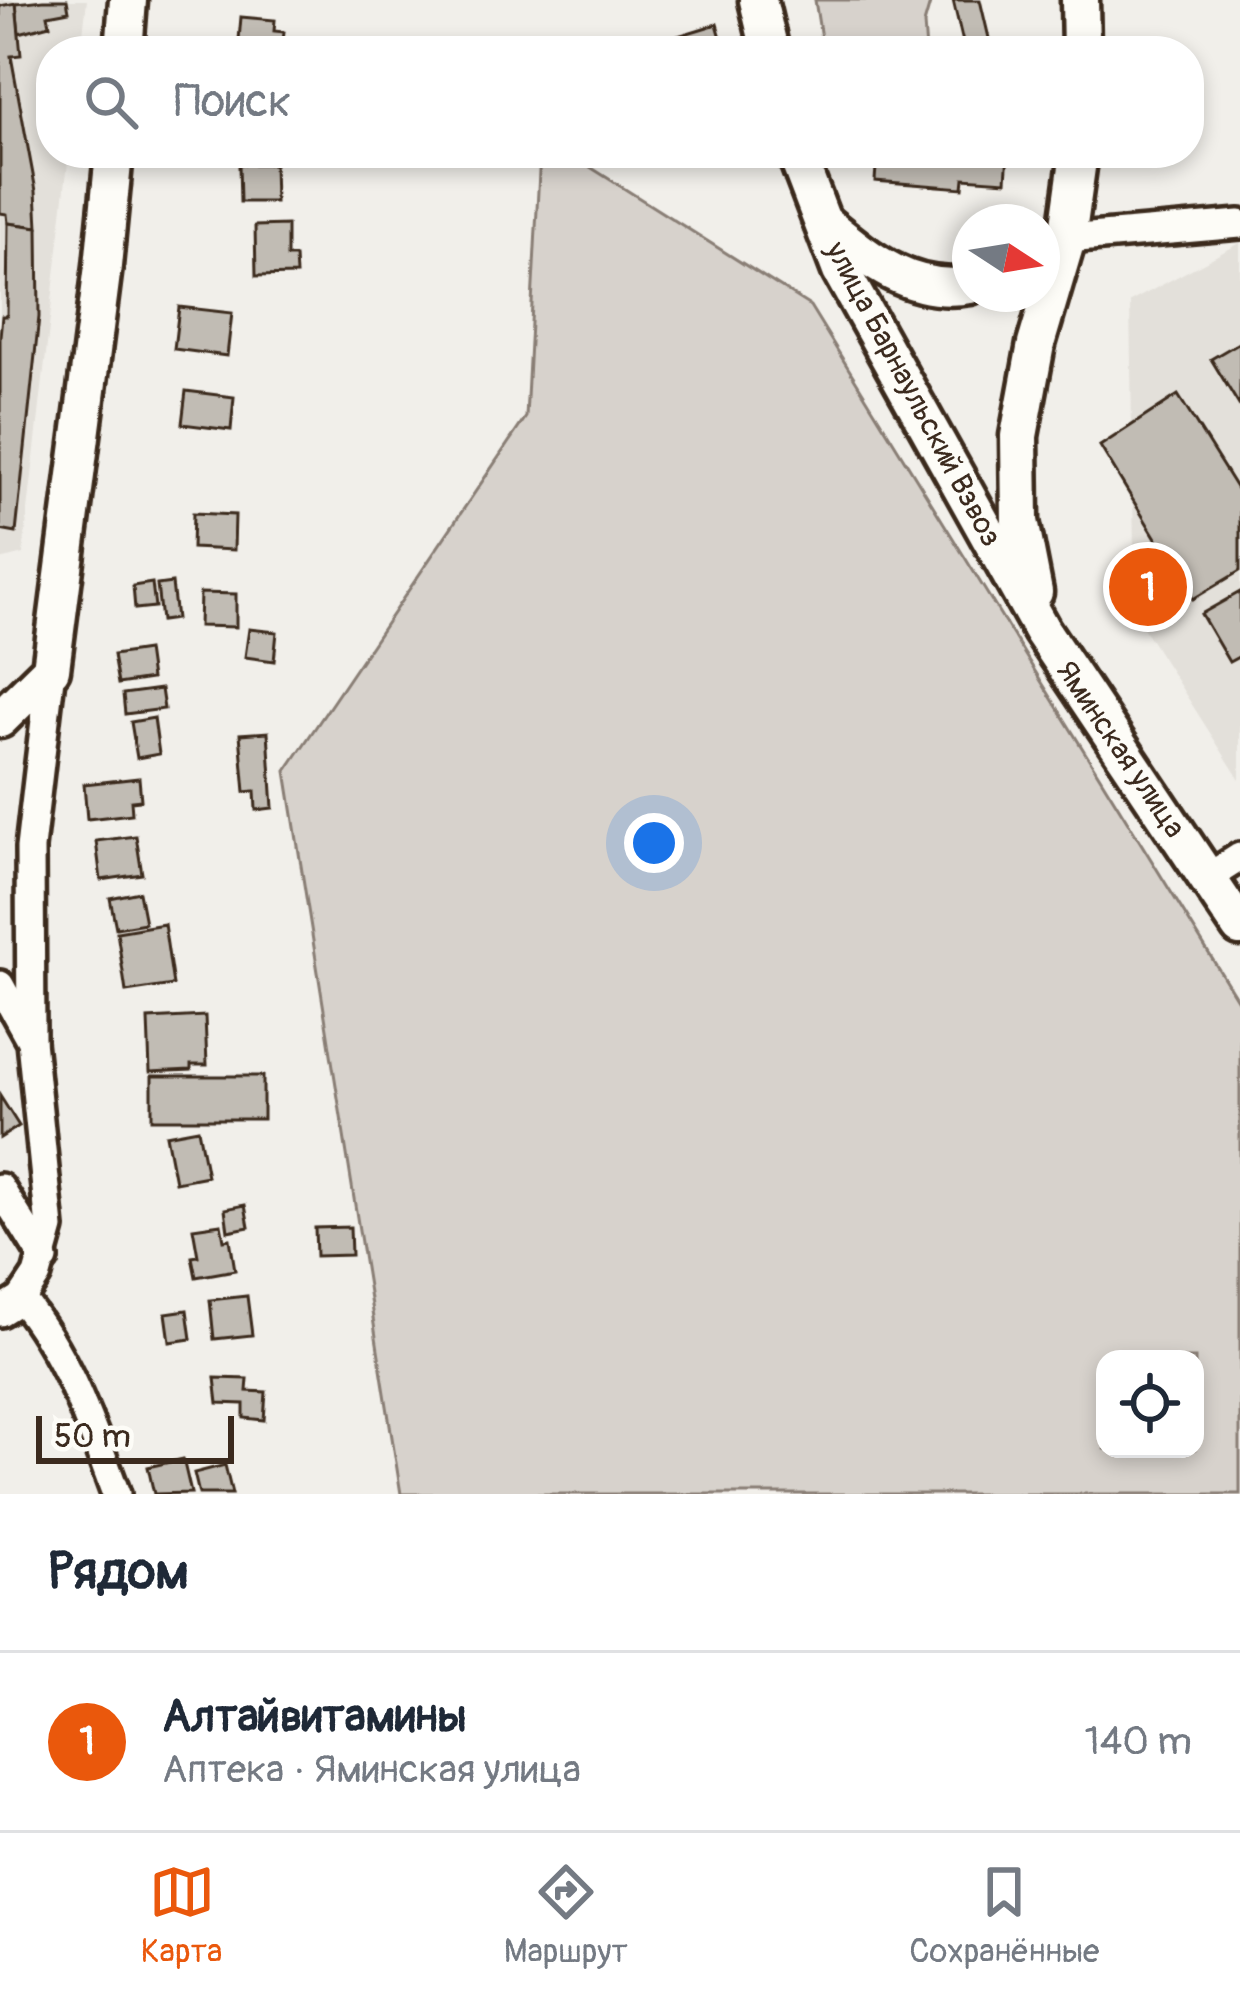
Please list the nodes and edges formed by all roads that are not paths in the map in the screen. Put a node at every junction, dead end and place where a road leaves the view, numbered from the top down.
1 (128, 0) edge
2 (758, 0) edge
3 (1080, 0) edge
4 (125, 36) edge
5 (766, 36) edge
6 (1081, 36) edge
7 (113, 168) edge
8 (802, 168) edge
9 (1075, 168) edge
10 (823, 222) junction
11 (1060, 224) edge
12 (1240, 224) edge
13 (1060, 246) edge
14 (952, 285) edge
15 (1042, 312) edge
16 (1042, 631) junction
17 (51, 669) junction
18 (0, 719) edge
19 (1240, 857) edge
20 (1207, 878) junction
21 (1240, 927) edge
22 (0, 985) edge
23 (31, 1041) junction
24 (0, 1188) edge
25 (44, 1258) junction
26 (10, 1305) edge
27 (116, 1494) edge

1 - 4 main road
2 - 5 main road
3 - 6 main road
7 - 17 main road
8 - 10 main road, улица Барнаульский Взвоз
9 - 11 main road
10 - 14 main road
10 - 16 main road, улица Барнаульский Взвоз
12 - 13 street
15 - 16 main road
16 - 20 main road, Яминская улица
17 - 18 main road
17 - 23 street
19 - 20 street
20 - 21 main road, Яминская улица
22 - 23 street
23 - 25 street
24 - 25 street
25 - 26 street
26 - 27 street

